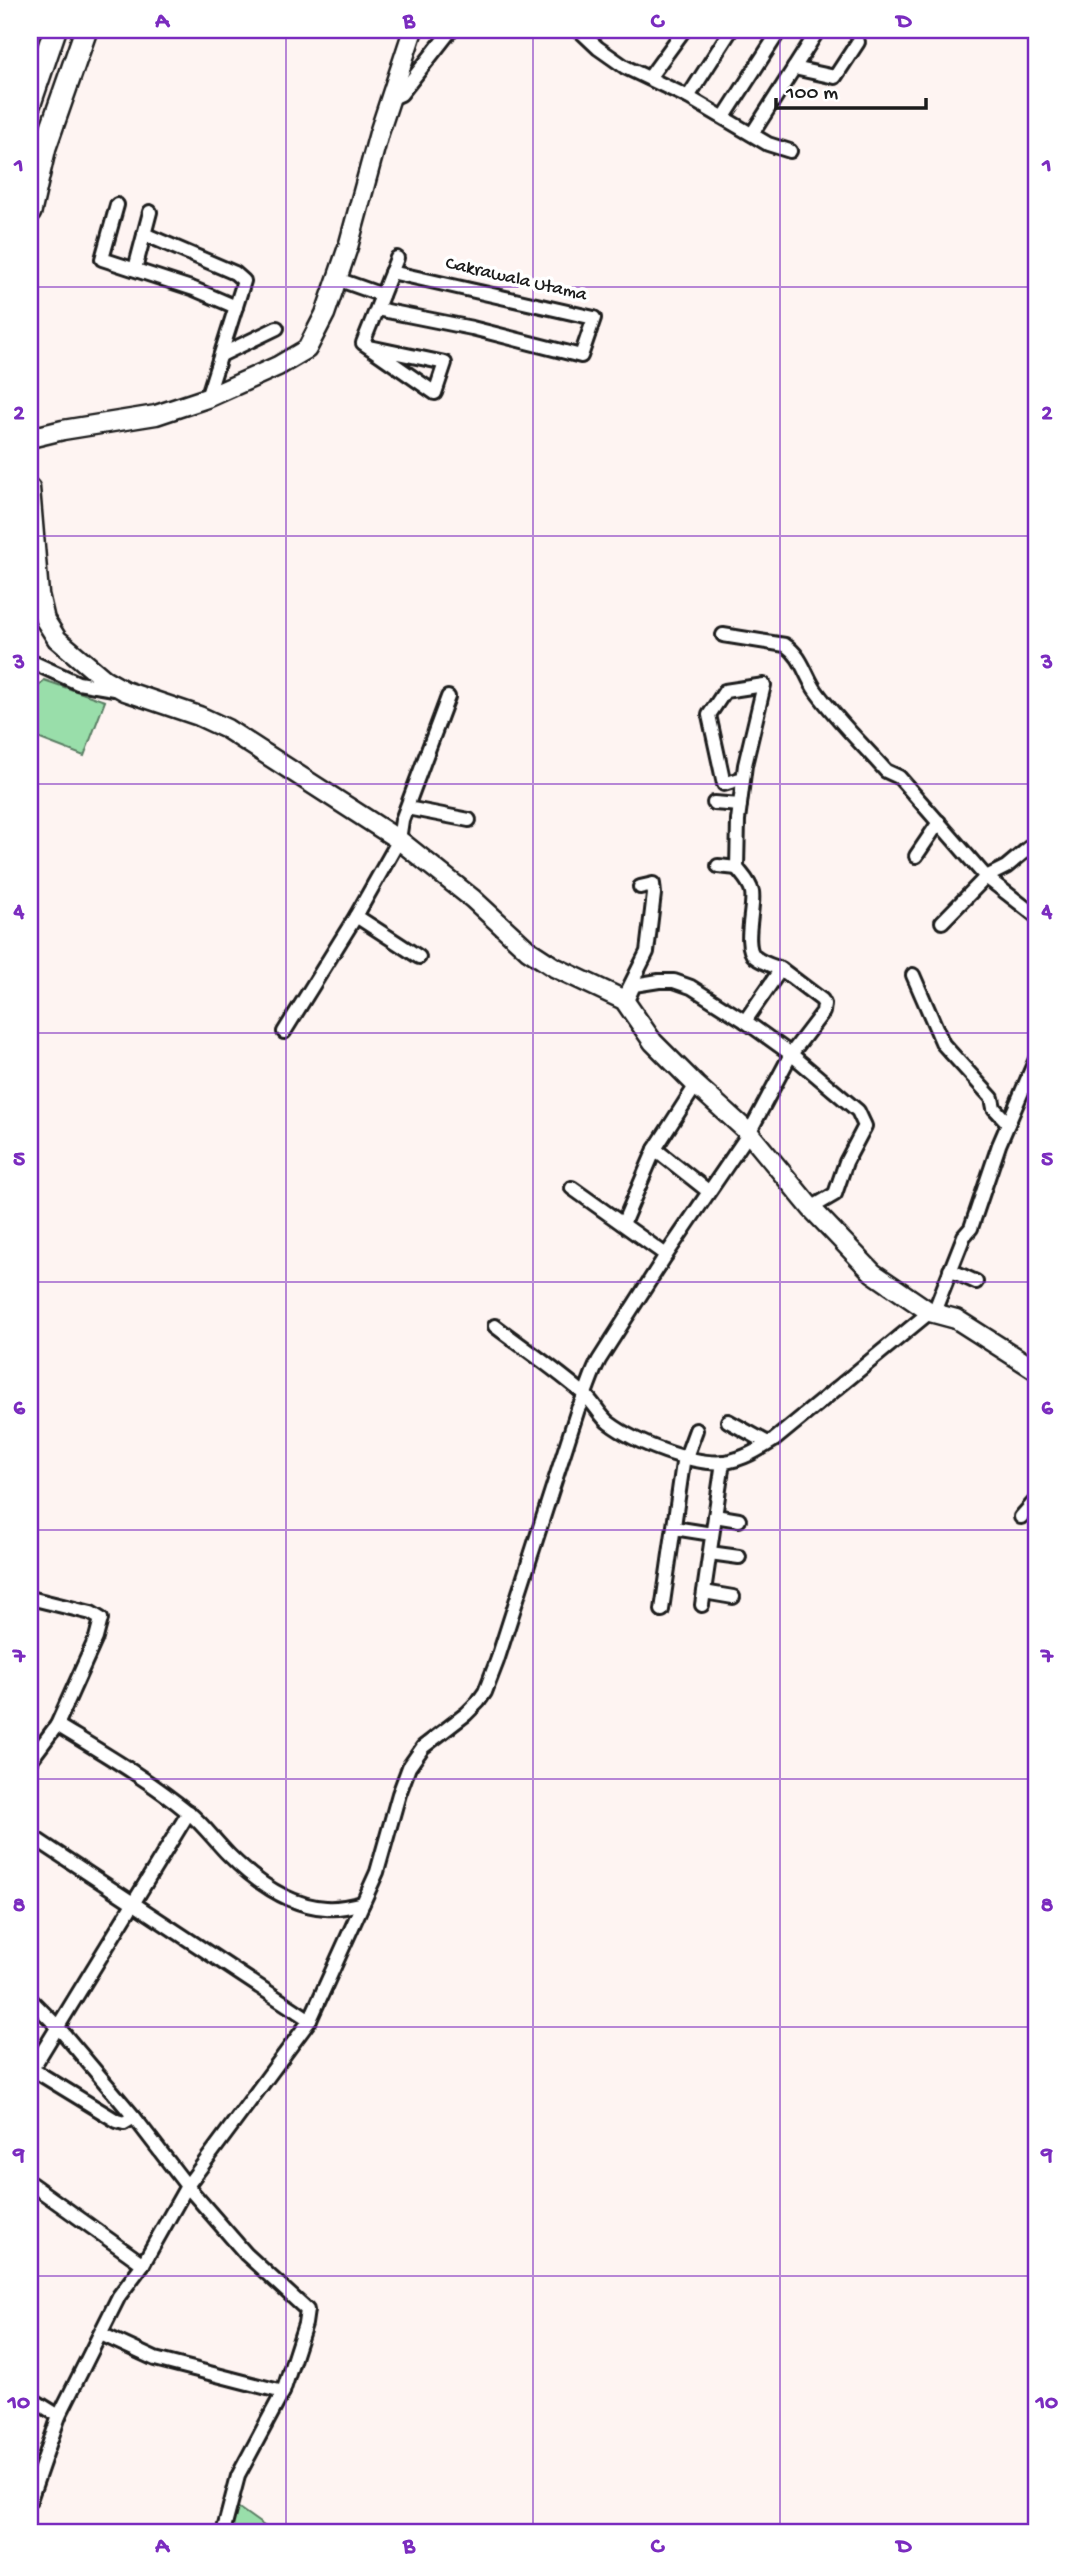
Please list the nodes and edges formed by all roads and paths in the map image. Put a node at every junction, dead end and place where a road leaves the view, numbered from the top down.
1 (55, 30) edge
2 (86, 30) edge
3 (413, 30) edge
4 (451, 30) edge
5 (579, 30) edge
6 (684, 30) edge
7 (731, 30) edge
8 (780, 30) edge
9 (817, 32) dead end
10 (858, 42) dead end
11 (794, 68) junction
12 (649, 78) junction
13 (688, 97) junction
14 (390, 99) junction
15 (30, 103) edge
16 (724, 117) junction
17 (752, 134) junction
18 (790, 151) dead end
19 (117, 205) dead end
20 (30, 212) edge
21 (150, 212) dead end
22 (144, 234) junction
23 (397, 258) dead end
24 (135, 270) junction
25 (391, 272) junction
26 (337, 279) junction
27 (382, 295) junction
28 (236, 307) junction
29 (377, 309) junction
30 (277, 328) dead end
31 (369, 347) junction
32 (221, 355) junction
33 (207, 398) junction
34 (30, 438) edge
35 (30, 488) edge
36 (723, 635) dead end
37 (30, 660) edge
38 (125, 691) junction
39 (448, 697) dead end
40 (743, 778) junction
41 (714, 803) dead end
42 (740, 805) junction
43 (407, 808) junction
44 (469, 820) dead end
45 (939, 822) junction
46 (399, 840) junction
47 (1036, 842) edge
48 (916, 856) dead end
49 (718, 866) dead end
50 (737, 868) junction
51 (986, 877) junction
52 (640, 887) dead end
53 (356, 916) junction
54 (1036, 916) edge
55 (942, 922) dead end
56 (419, 957) dead end
57 (781, 970) junction
58 (913, 975) dead end
59 (625, 1001) junction
60 (745, 1021) junction
61 (284, 1032) dead end
62 (791, 1054) junction
63 (1036, 1059) edge
64 (696, 1086) junction
65 (1008, 1123) junction
66 (749, 1133) junction
67 (655, 1149) junction
68 (572, 1188) dead end
69 (708, 1191) junction
70 (811, 1208) junction
71 (623, 1224) junction
72 (666, 1255) junction
73 (950, 1270) junction
74 (976, 1282) dead end
75 (930, 1312) junction
76 (495, 1326) dead end
77 (1036, 1370) edge
78 (586, 1395) junction
79 (728, 1421) dead end
80 (696, 1430) dead end
81 (768, 1443) junction
82 (685, 1457) junction
83 (723, 1462) junction
84 (1036, 1500) edge
85 (715, 1516) junction
86 (1021, 1517) dead end
87 (739, 1520) dead end
88 (674, 1528) junction
89 (712, 1534) junction
90 (710, 1553) junction
91 (739, 1557) dead end
92 (733, 1597) dead end
93 (30, 1598) edge
94 (662, 1610) dead end
95 (57, 1725) junction
96 (30, 1760) edge
97 (189, 1812) junction
98 (30, 1835) edge
99 (363, 1903) junction
100 (134, 1905) junction
101 (30, 1999) edge
102 (310, 2020) junction
103 (58, 2028) junction
104 (134, 2117) junction
105 (30, 2183) edge
106 (187, 2186) junction
107 (143, 2264) junction
108 (100, 2334) junction
109 (283, 2392) junction
110 (30, 2398) edge
111 (59, 2416) junction
112 (30, 2500) edge
113 (223, 2533) edge

1 - 15 highway
2 - 20 highway
3 - 14 street
4 - 14 street
5 - 12 street
6 - 12 street
7 - 13 street
8 - 16 street
9 - 11 street
10 - 11 street
11 - 17 street
12 - 13 street
13 - 16 street
14 - 26 street
16 - 17 street
17 - 18 street
19 - 24 street
21 - 22 street
22 - 24 street
22 - 28 street
23 - 25 street
24 - 28 street
25 - 27 street
25 - 29 street, Cakrawala Utama
26 - 27 street
26 - 33 street
27 - 29 street
28 - 32 street
29 - 31 street
30 - 32 street
31 - 31 street
32 - 33 street
33 - 34 street
35 - 38 street
36 - 45 street
37 - 38 street
38 - 46 street
39 - 43 street
40 - 40 street
40 - 42 street
41 - 42 street
42 - 50 street
43 - 44 street
43 - 46 street
45 - 48 street
45 - 51 street
46 - 53 street
46 - 59 street
47 - 51 street
49 - 50 street
50 - 57 street
51 - 54 street
51 - 55 street
52 - 59 street
53 - 56 street
53 - 61 street
57 - 60 street
57 - 62 street
58 - 65 street
59 - 60 street
59 - 64 street
60 - 62 street
62 - 66 street
62 - 70 street
63 - 65 street
64 - 66 street
64 - 67 street
65 - 73 street
66 - 69 street
66 - 70 street
67 - 69 street
67 - 71 street
68 - 71 street
69 - 72 street
70 - 75 street
71 - 72 street
72 - 78 street
73 - 74 street
73 - 75 street
75 - 77 street
75 - 81 street
76 - 78 street
78 - 82 street
78 - 99 street
79 - 81 street
80 - 82 street
81 - 83 street
82 - 83 street
82 - 88 street
83 - 85 street
84 - 86 street
85 - 87 street
85 - 89 street
88 - 89 street
88 - 94 street
89 - 90 street
90 - 91 street
90 - 92 street
93 - 95 street
95 - 96 street
95 - 97 street
97 - 99 street
97 - 100 street
98 - 100 street
99 - 102 street
100 - 102 street
100 - 103 street
101 - 103 street
102 - 106 street
103 - 104 street
103 - 104 street
104 - 106 street
105 - 107 street
106 - 107 street
106 - 109 street
107 - 108 street
108 - 109 street
108 - 111 street
109 - 113 street
110 - 111 street
111 - 112 street

